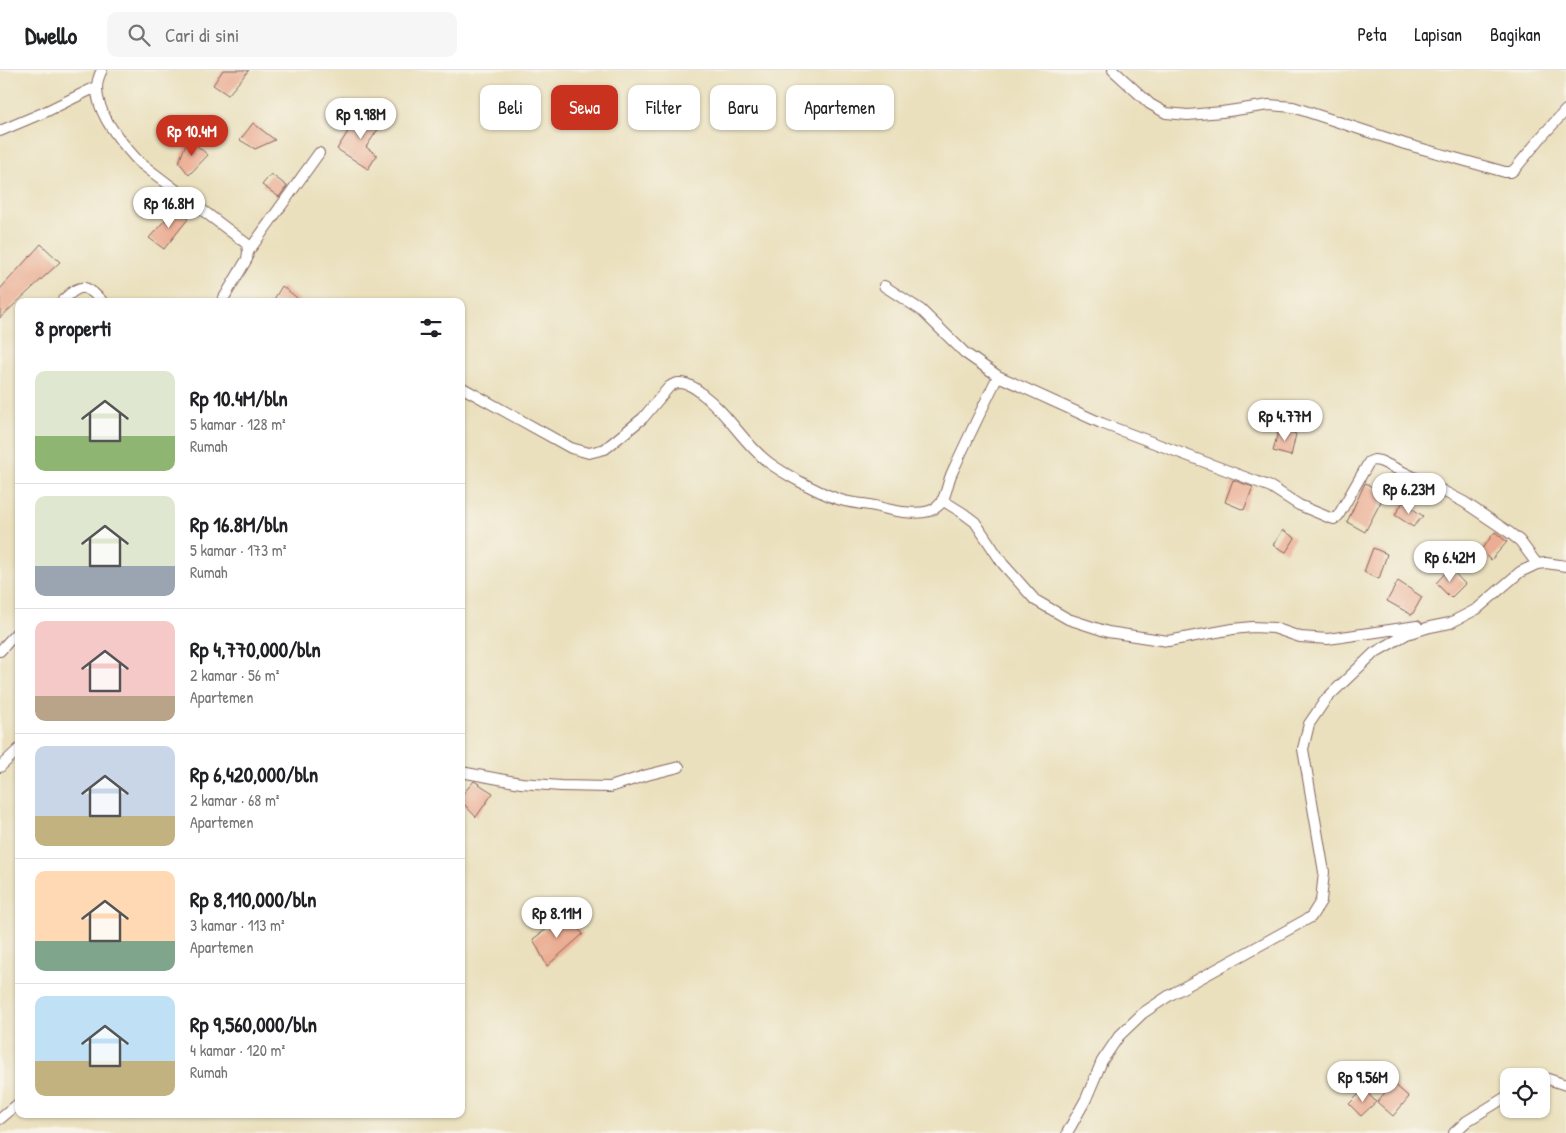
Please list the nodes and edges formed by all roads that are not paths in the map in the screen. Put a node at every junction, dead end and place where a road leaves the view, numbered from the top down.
1 (102, 70) edge
2 (1113, 70) edge
3 (96, 87) junction
4 (1566, 110) edge
5 (0, 131) edge
6 (318, 153) dead end
7 (248, 252) junction
8 (884, 286) dead end
9 (65, 298) edge
10 (99, 298) edge
11 (224, 298) edge
12 (998, 376) junction
13 (465, 389) edge
14 (942, 500) junction
15 (1537, 564) junction
16 (1566, 566) edge
17 (1430, 627) junction
18 (15, 634) edge
19 (0, 651) edge
20 (15, 753) edge
21 (0, 767) edge
22 (679, 767) dead end
23 (465, 773) edge
24 (1550, 1080) edge
25 (1566, 1084) edge
26 (1500, 1101) edge
27 (15, 1106) edge
28 (0, 1119) edge
29 (1067, 1133) edge
30 (1454, 1133) edge

1 - 3 street
2 - 4 street
3 - 5 street
3 - 7 street
6 - 7 street
7 - 11 street
8 - 12 street
9 - 10 street
12 - 14 street
12 - 15 street
13 - 14 street
14 - 17 street
15 - 16 street
15 - 17 street
17 - 29 street
18 - 19 street
20 - 21 street
22 - 23 street
24 - 25 street
26 - 30 street
27 - 28 street

